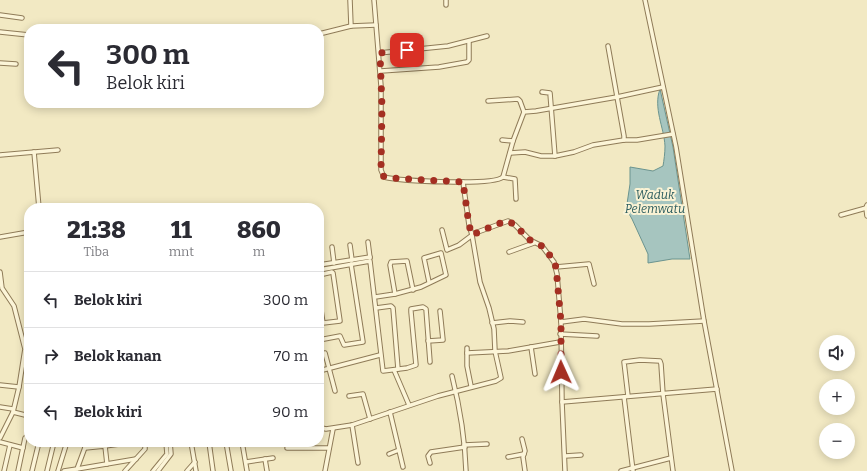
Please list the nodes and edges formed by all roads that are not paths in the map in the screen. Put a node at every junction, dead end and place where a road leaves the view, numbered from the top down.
1 (350, 0) edge
2 (374, 0) edge
3 (446, 0) edge
4 (645, 0) edge
5 (446, 5) dead end
6 (0, 15) edge
7 (22, 18) dead end
8 (376, 25) junction
9 (351, 26) junction
10 (0, 32) edge
11 (324, 33) edge
12 (24, 34) edge
13 (487, 36) dead end
14 (469, 41) junction
15 (608, 46) dead end
16 (380, 53) junction
17 (0, 63) edge
18 (16, 64) dead end
19 (380, 71) junction
20 (663, 87) junction
21 (542, 92) dead end
22 (617, 97) junction
23 (488, 101) dead end
24 (551, 109) junction
25 (524, 112) junction
26 (673, 134) junction
27 (502, 140) dead end
28 (624, 140) junction
29 (513, 141) junction
30 (58, 150) dead end
31 (34, 152) junction
32 (510, 152) junction
33 (0, 156) edge
34 (555, 156) junction
35 (503, 177) junction
36 (463, 182) junction
37 (516, 199) dead end
38 (39, 203) edge
39 (866, 207) edge
40 (841, 215) dead end
41 (867, 216) edge
42 (442, 230) dead end
43 (24, 233) edge
44 (472, 235) junction
45 (0, 237) edge
46 (368, 242) dead end
47 (534, 242) junction
48 (350, 245) dead end
49 (332, 246) dead end
50 (509, 252) dead end
51 (370, 259) junction
52 (334, 262) junction
53 (351, 262) junction
54 (324, 264) edge
55 (556, 267) junction
56 (324, 269) joint
57 (0, 272) edge
58 (325, 274) joint
59 (429, 282) junction
60 (594, 284) dead end
61 (413, 290) junction
62 (395, 294) junction
63 (375, 298) junction
64 (376, 307) junction
65 (440, 311) dead end
66 (704, 321) junction
67 (523, 322) dead end
68 (561, 322) junction
69 (324, 323) edge
70 (492, 323) junction
71 (560, 334) junction
72 (597, 336) dead end
73 (24, 339) edge
74 (324, 339) edge
75 (428, 341) junction
76 (560, 342) junction
77 (531, 347) junction
78 (467, 348) dead end
79 (496, 351) junction
80 (325, 353) dead end
81 (467, 353) junction
82 (380, 355) junction
83 (430, 362) dead end
84 (24, 363) edge
85 (329, 369) junction
86 (324, 370) edge
87 (396, 370) junction
88 (535, 374) dead end
89 (452, 376) dead end
90 (0, 385) edge
91 (19, 386) junction
92 (472, 386) junction
93 (717, 389) junction
94 (335, 391) dead end
95 (456, 391) junction
96 (663, 394) junction
97 (349, 396) dead end
98 (626, 396) junction
99 (562, 402) junction
100 (409, 405) junction
101 (0, 407) edge
102 (13, 411) junction
103 (390, 412) junction
104 (24, 414) edge
105 (370, 419) junction
106 (352, 425) junction
107 (324, 429) edge
108 (333, 429) junction
109 (0, 438) edge
110 (522, 439) dead end
111 (0, 442) edge
112 (24, 443) edge
113 (487, 444) dead end
114 (10, 445) junction
115 (464, 446) junction
116 (37, 447) edge
117 (53, 447) edge
118 (65, 447) edge
119 (90, 447) edge
120 (104, 447) edge
121 (145, 447) edge
122 (166, 447) edge
123 (170, 447) edge
124 (192, 447) edge
125 (210, 447) edge
126 (227, 447) edge
127 (243, 447) edge
128 (23, 448) junction
129 (85, 448) joint
130 (287, 448) dead end
131 (293, 448) joint
132 (329, 448) junction
133 (399, 450) junction
134 (389, 454) dead end
135 (524, 454) junction
136 (581, 455) dead end
137 (564, 456) junction
138 (508, 457) dead end
139 (272, 458) dead end
140 (671, 458) junction
141 (136, 459) junction
142 (265, 459) junction
143 (195, 462) junction
144 (246, 462) junction
145 (358, 463) dead end
146 (430, 463) dead end
147 (107, 464) junction
148 (403, 467) dead end
149 (77, 469) junction
150 (633, 470) edge
151 (4, 471) edge
152 (18, 471) edge
153 (32, 471) edge
154 (47, 471) edge
155 (58, 471) edge
156 (64, 471) edge
157 (125, 471) edge
158 (153, 471) edge
159 (158, 471) edge
160 (187, 471) edge
161 (196, 471) edge
162 (214, 471) edge
163 (231, 471) edge
164 (247, 471) edge
165 (267, 471) edge
166 (325, 471) edge
167 (466, 471) edge
168 (525, 471) edge
169 (565, 471) edge
170 (621, 471) edge
171 (673, 471) edge
172 (732, 471) edge

1 - 9 street
2 - 8 street
3 - 5 street
4 - 20 street
6 - 7 street
8 - 9 street
8 - 16 street
9 - 11 street
10 - 12 street
13 - 14 street
14 - 16 street
14 - 19 street
15 - 22 street
16 - 19 street
17 - 18 street
19 - 36 street
20 - 22 street
20 - 26 street
21 - 24 street
22 - 24 street
22 - 28 street
23 - 25 street
24 - 25 street
24 - 34 street
25 - 29 street
26 - 28 street
26 - 66 street
27 - 29 street
28 - 34 street
29 - 32 street
30 - 31 street
31 - 33 street
31 - 38 street
32 - 34 street
32 - 35 street
35 - 36 street
35 - 37 street
36 - 44 street
39 - 40 street
39 - 41 street
42 - 44 street
43 - 45 street
44 - 47 street
44 - 70 street
46 - 51 street
47 - 50 street
47 - 55 street
48 - 53 street
49 - 52 street
51 - 53 street
51 - 63 street
52 - 53 street
52 - 54 street
53 - 56 street
53 - 74 street
55 - 60 street
55 - 68 street
56 - 58 street
57 - 73 street
58 - 69 street
59 - 59 street
59 - 61 street
61 - 62 street
61 - 62 street
62 - 63 street
63 - 64 street
64 - 82 street
64 - 87 street
65 - 75 street
66 - 68 street
66 - 93 street
67 - 70 street
68 - 71 street
70 - 79 street
71 - 72 street
71 - 76 street
75 - 83 street
75 - 87 street
76 - 77 street
76 - 99 street
77 - 79 street
77 - 88 street
78 - 81 street
79 - 81 street
79 - 92 street
80 - 85 street
81 - 92 street
82 - 85 street
82 - 87 street
84 - 91 street
85 - 86 street
85 - 94 street
87 - 100 street
89 - 95 street
90 - 91 street
91 - 102 street
92 - 95 street
93 - 96 street
93 - 172 street
95 - 100 street
95 - 115 street
96 - 98 street
96 - 98 street
96 - 140 street
97 - 105 street
98 - 99 street
98 - 150 street
99 - 137 street
100 - 103 street
101 - 102 street
102 - 104 street
102 - 109 street
103 - 105 street
103 - 133 street
105 - 106 street
106 - 108 street
106 - 145 street
107 - 108 street
108 - 132 street
110 - 135 street
111 - 114 street
112 - 128 street
113 - 115 street
114 - 128 street
114 - 151 street
115 - 146 street
115 - 167 street
116 - 153 street
117 - 154 street
118 - 155 street
119 - 129 street
120 - 147 street
121 - 141 street
122 - 158 street
123 - 159 street
124 - 143 street
125 - 162 street
126 - 163 street
127 - 144 street
128 - 152 street
129 - 149 street
130 - 131 street
131 - 132 street
132 - 166 street
133 - 134 street
133 - 148 street
135 - 138 street
135 - 168 street
136 - 137 street
137 - 169 street
139 - 142 street
140 - 150 street
140 - 171 street
141 - 147 street
141 - 157 street
142 - 144 street
142 - 165 street
143 - 160 street
143 - 161 street
144 - 164 street
147 - 149 street
149 - 156 street
150 - 170 street

